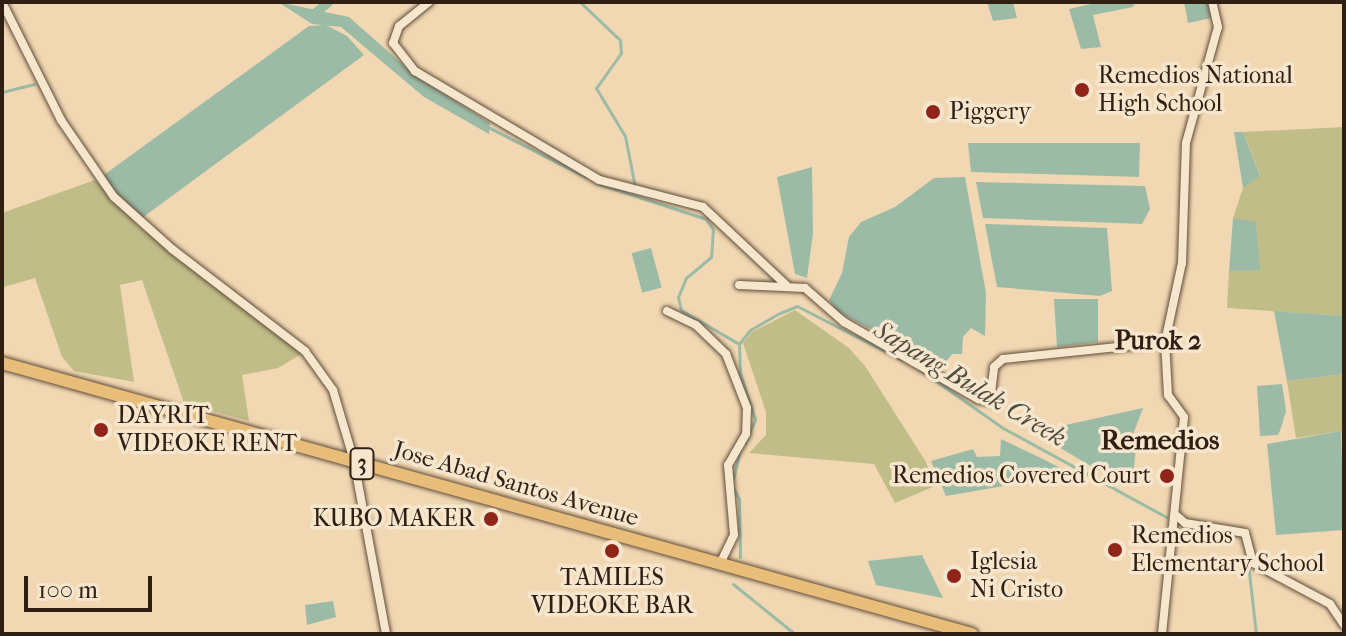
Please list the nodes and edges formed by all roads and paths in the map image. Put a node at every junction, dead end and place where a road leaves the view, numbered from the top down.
1 (2, 2) edge
2 (429, 2) edge
3 (1212, 2) edge
4 (739, 285) dead end
5 (786, 285) junction
6 (667, 311) dead end
7 (1165, 342) junction
8 (2, 363) edge
9 (354, 461) junction
10 (1177, 516) junction
11 (720, 564) junction
12 (1344, 625) edge
13 (386, 634) edge
14 (972, 634) edge
15 (1162, 634) edge

1 - 9 street
2 - 5 street
3 - 7 street
4 - 5 street
5 - 7 street
6 - 11 street
7 - 10 street
8 - 9 highway, Jose Abad Santos Avenue / 3
9 - 11 highway, Jose Abad Santos Avenue / 3
9 - 13 street
10 - 12 street
10 - 15 street
11 - 14 highway, Jose Abad Santos Avenue / 3

